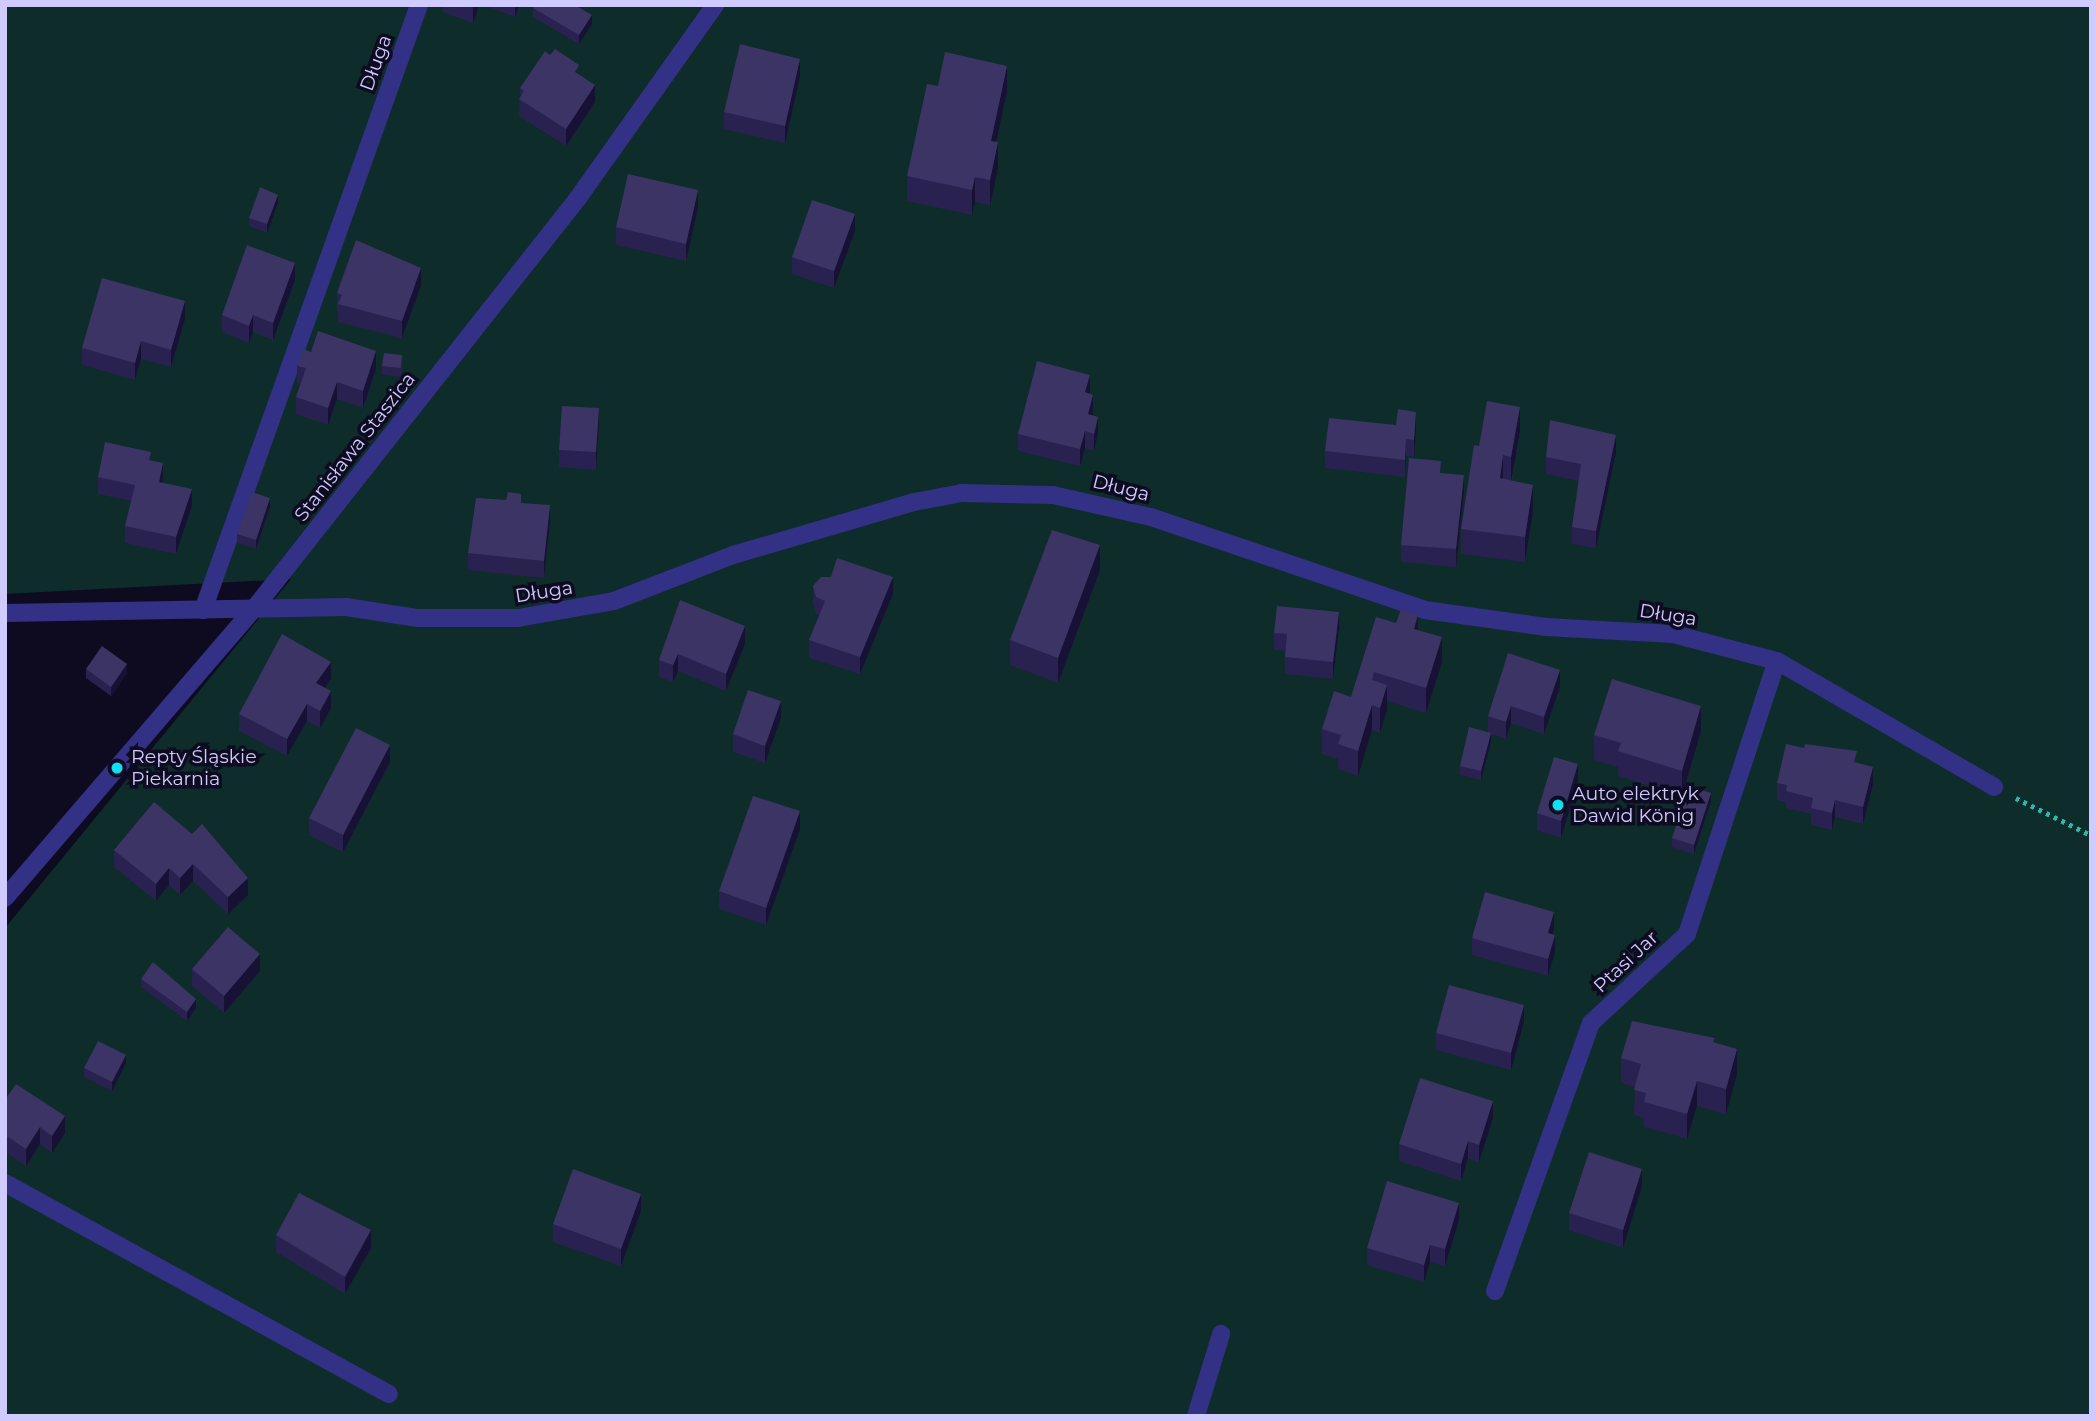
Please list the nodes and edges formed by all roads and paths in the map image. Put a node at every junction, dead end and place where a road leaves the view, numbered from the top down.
1 (419, 5) edge
2 (715, 5) edge
3 (203, 610) junction
4 (253, 610) junction
5 (5, 613) edge
6 (1777, 661) junction
7 (1994, 787) joint
8 (2091, 835) edge
9 (5, 898) edge
10 (5, 1183) edge
11 (1495, 1291) dead end
12 (1221, 1334) dead end
13 (389, 1394) dead end
14 (1196, 1416) edge

1 - 3 street, Długa
2 - 4 street, Stanisława Staszica
3 - 4 street, Długa
3 - 5 street, Długa
4 - 6 street, Długa
4 - 9 street, Stanisława Staszica
6 - 7 street, Długa
6 - 11 street, Ptasi Jar
7 - 8 path
10 - 13 street
12 - 14 street

